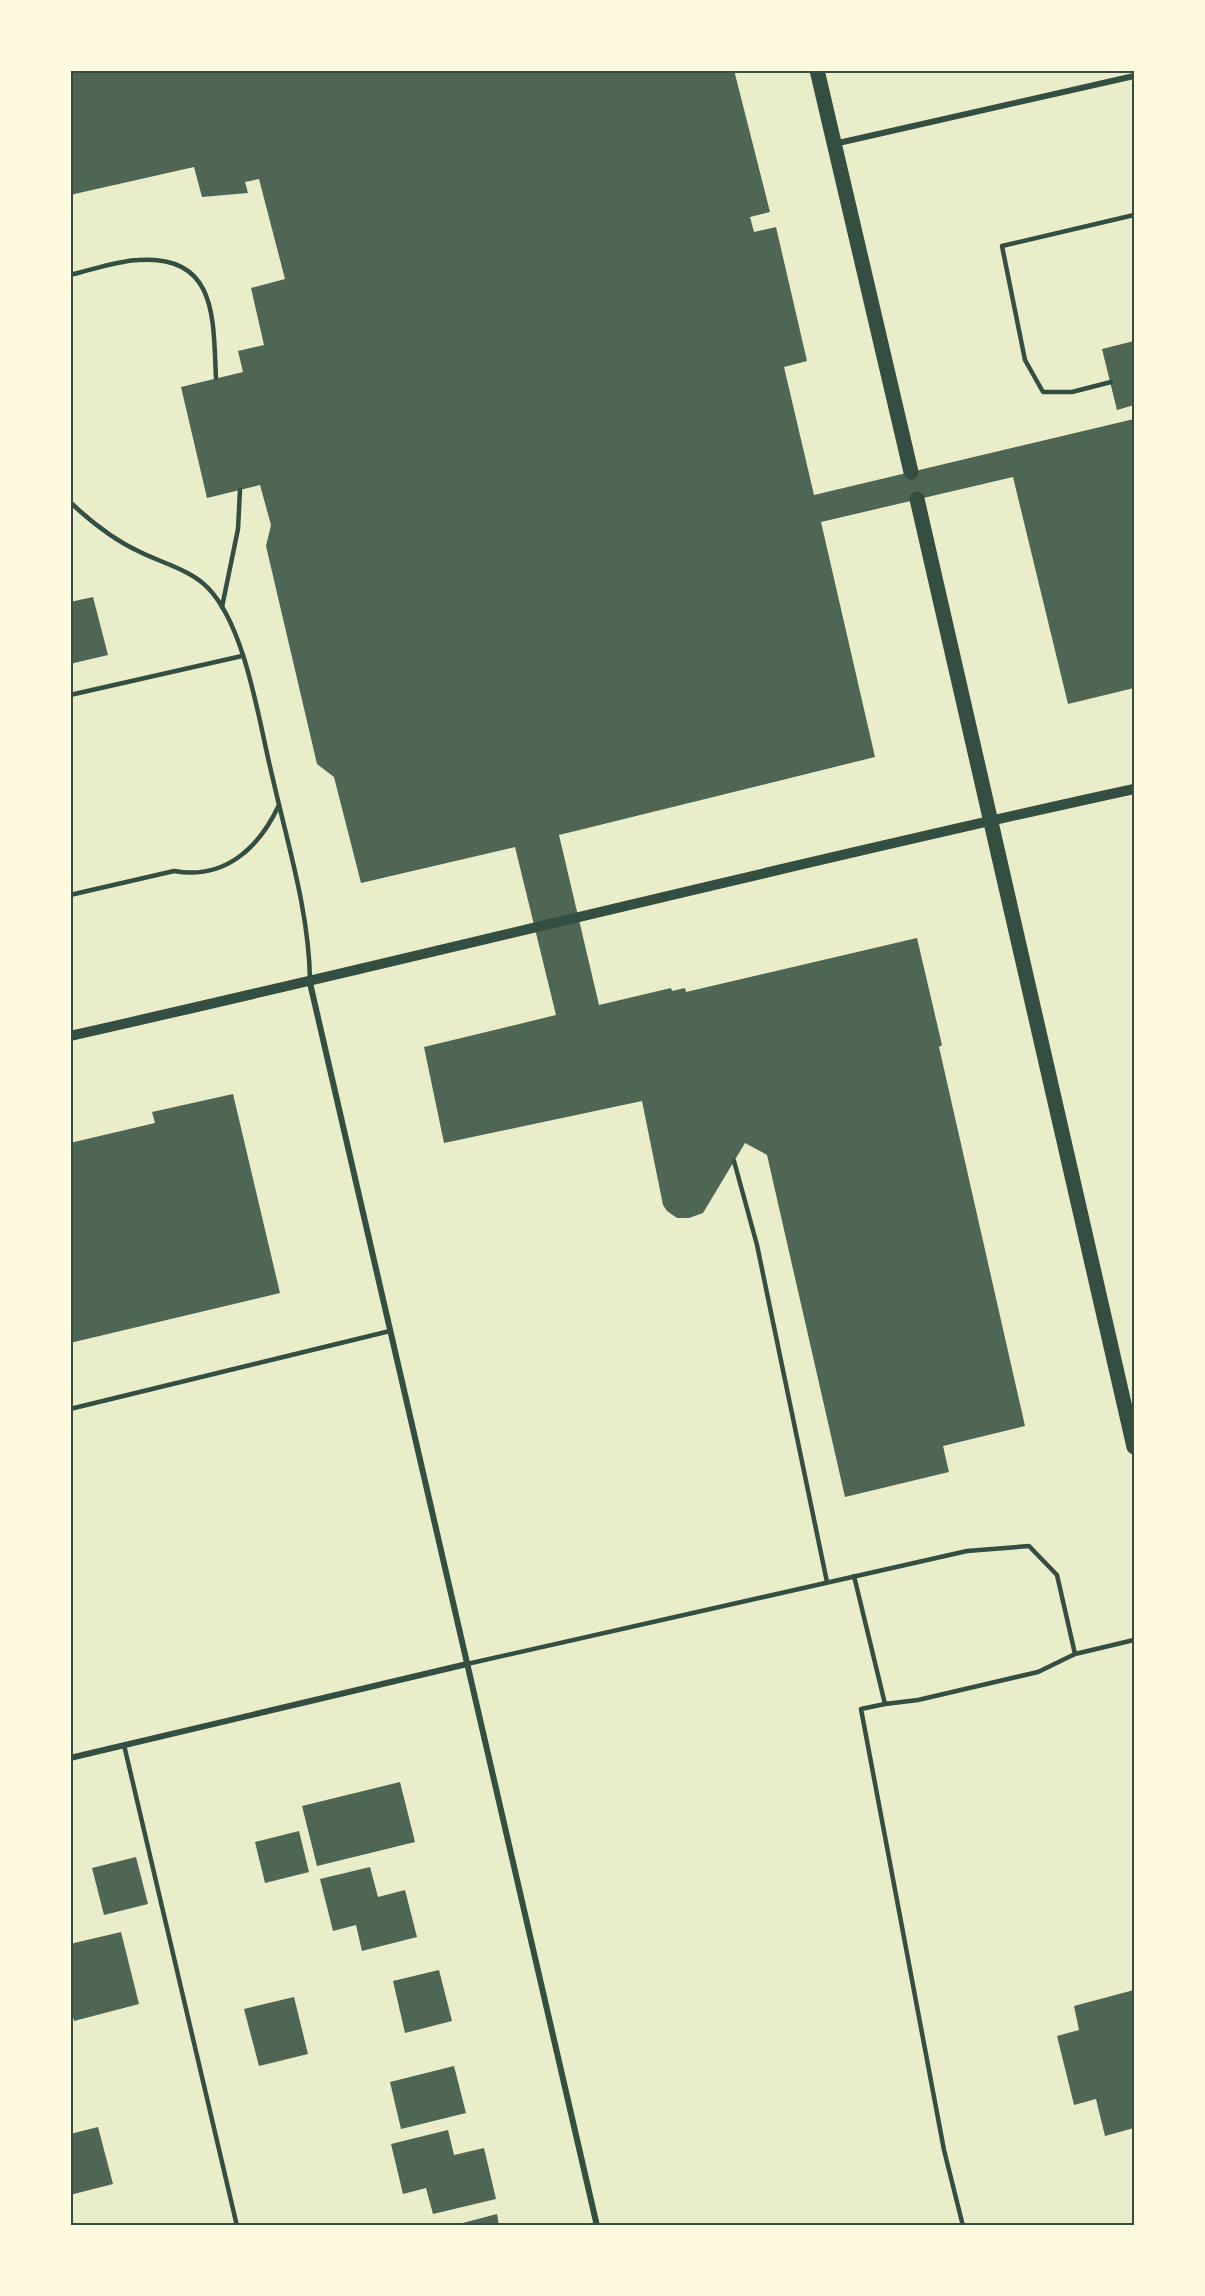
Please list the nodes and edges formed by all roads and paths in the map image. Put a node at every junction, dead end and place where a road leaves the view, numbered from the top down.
1 (817, 70) edge
2 (1134, 76) edge
3 (834, 144) junction
4 (1134, 215) edge
5 (70, 275) edge
6 (216, 378) dead end
7 (1111, 382) dead end
8 (911, 472) dead end
9 (240, 490) dead end
10 (918, 500) dead end
11 (70, 502) edge
12 (222, 607) junction
13 (242, 656) junction
14 (70, 695) edge
15 (1134, 789) edge
16 (279, 805) junction
17 (990, 820) junction
18 (70, 895) edge
19 (310, 982) junction
20 (70, 1036) edge
21 (734, 1161) dead end
22 (390, 1331) junction
23 (70, 1409) edge
24 (1134, 1447) edge
25 (854, 1576) junction
26 (827, 1582) junction
27 (1134, 1640) edge
28 (1075, 1654) junction
29 (467, 1664) junction
30 (885, 1704) junction
31 (124, 1745) junction
32 (70, 1758) edge
33 (237, 2226) edge
34 (597, 2226) edge
35 (963, 2226) edge

1 - 3 main road
2 - 3 street
3 - 8 main road
4 - 7 lane
5 - 6 lane
9 - 12 lane
10 - 17 main road
11 - 12 lane
12 - 13 lane
13 - 14 lane
13 - 16 lane
15 - 17 street
16 - 18 lane
16 - 19 lane
17 - 19 street
17 - 24 main road
19 - 20 street
19 - 22 street
21 - 26 lane
22 - 23 lane
22 - 29 street
25 - 26 lane
25 - 28 lane
25 - 30 lane
26 - 29 lane
27 - 28 lane
28 - 30 lane
29 - 31 street
29 - 34 street
30 - 35 lane
31 - 32 street
31 - 33 lane

